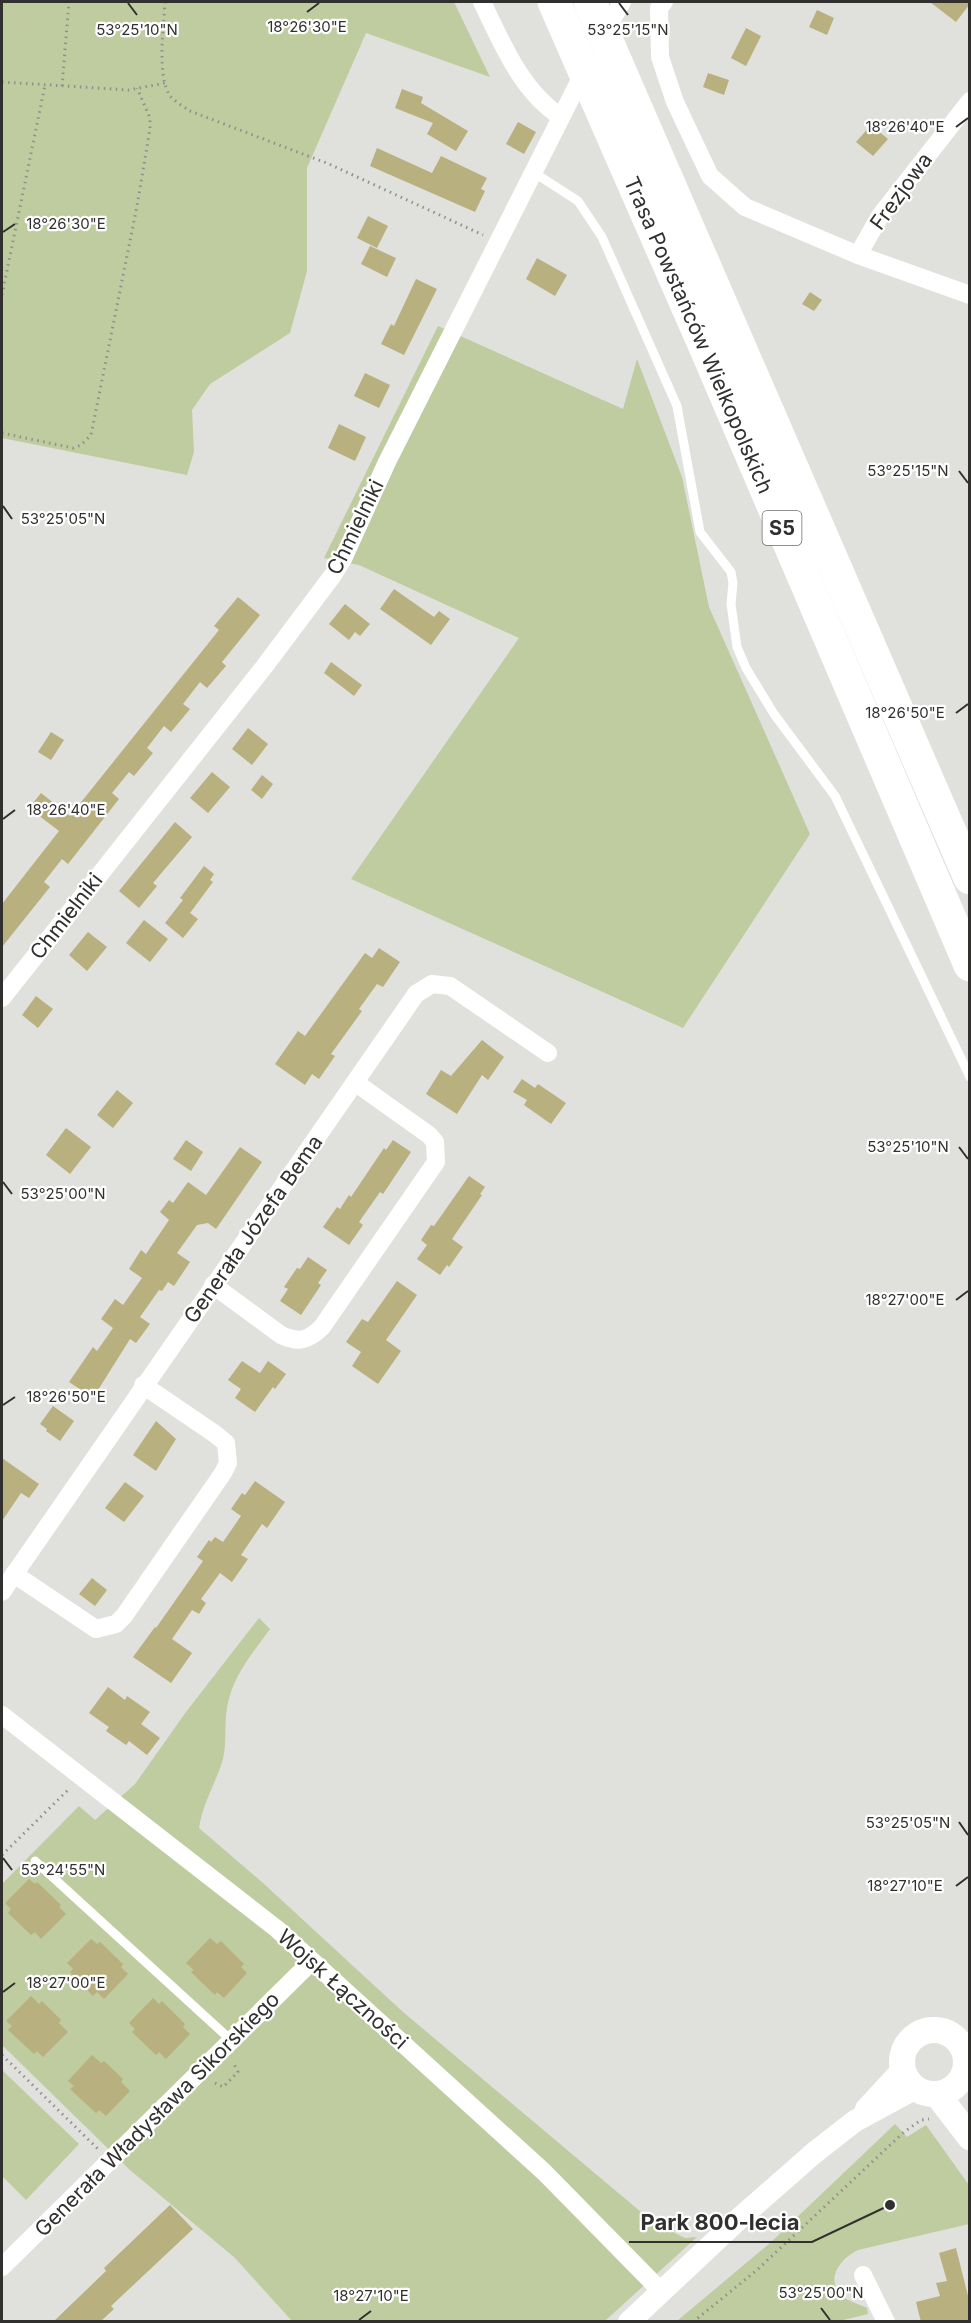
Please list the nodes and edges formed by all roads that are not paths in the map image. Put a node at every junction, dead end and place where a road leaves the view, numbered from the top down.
1 (482, 2) edge
2 (664, 2) edge
3 (602, 5) edge
4 (560, 14) edge
5 (969, 101) edge
6 (561, 117) junction
7 (533, 172) junction
8 (858, 255) junction
9 (969, 295) edge
10 (969, 878) edge
11 (969, 965) edge
12 (2, 998) edge
13 (548, 1053) dead end
14 (969, 1077) edge
15 (356, 1083) junction
16 (213, 1285) junction
17 (143, 1385) junction
18 (14, 1574) junction
19 (2, 1592) edge
20 (2, 1715) edge
21 (35, 1861) dead end
22 (312, 1961) junction
23 (961, 2032) edge
24 (232, 2041) junction
25 (942, 2075) edge
26 (962, 2114) edge
27 (969, 2137) edge
28 (2, 2267) edge
29 (863, 2275) dead end
30 (661, 2291) junction
31 (629, 2322) edge
32 (886, 2322) edge

1 - 6 street
2 - 8 street
3 - 6 street, Chmielniki
3 - 10 highway, Trasa Powstańców Wielkopolskich / S5
4 - 11 highway, Trasa Powstańców Wielkopolskich / S5
5 - 8 street, Frezjowa
6 - 7 street, Chmielniki
7 - 12 street, Chmielniki
7 - 14 lane
8 - 9 street
13 - 15 street, Generała Józefa Bema
15 - 16 street, Generała Józefa Bema
15 - 16 street
16 - 17 street, Generała Józefa Bema
17 - 18 street, Generała Józefa Bema
17 - 18 street
18 - 19 street, Generała Józefa Bema
20 - 22 street, Wojsk Łączności
21 - 24 lane
22 - 24 street, Generała Władysława Sikorskiego
22 - 30 street, Wojsk Łączności
23 - 25 main road
23 - 25 main road
24 - 28 street, Generała Władysława Sikorskiego
25 - 26 main road
25 - 30 street
26 - 27 main road
29 - 32 street
30 - 31 street

